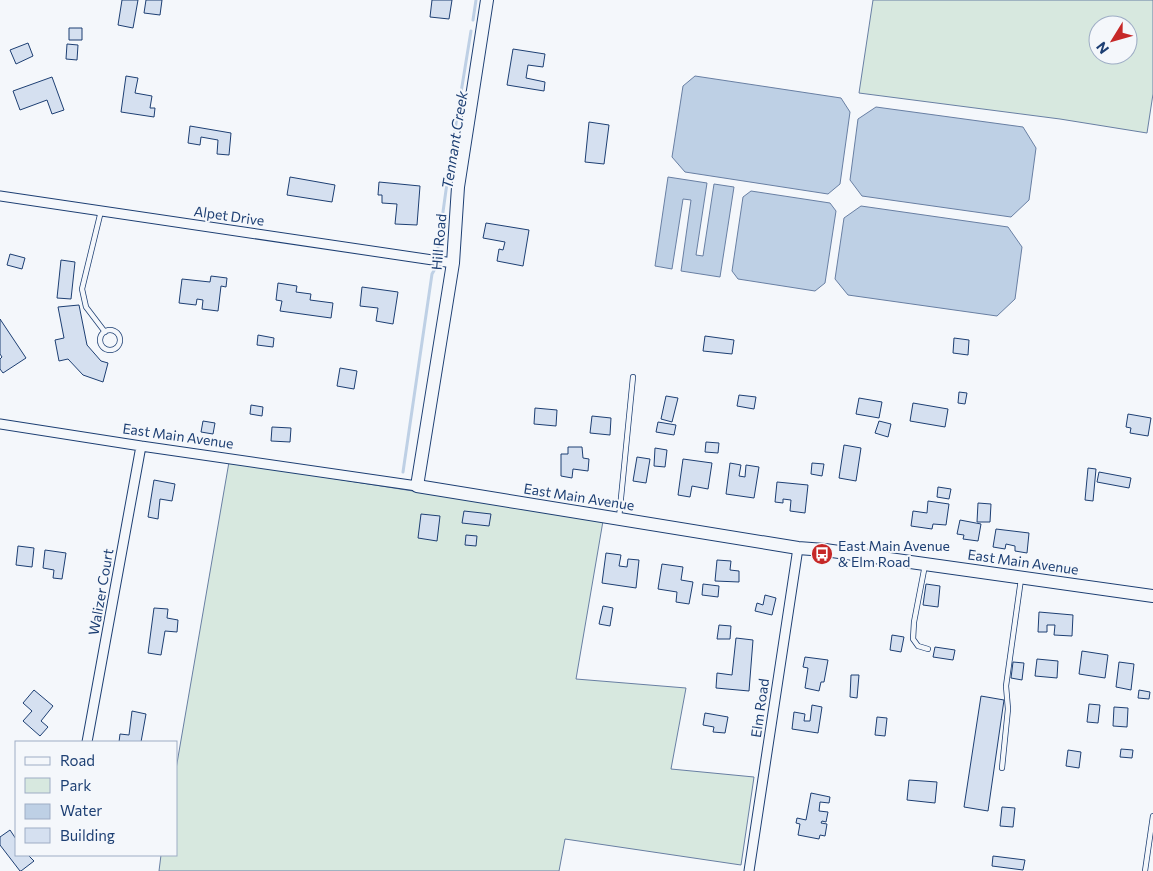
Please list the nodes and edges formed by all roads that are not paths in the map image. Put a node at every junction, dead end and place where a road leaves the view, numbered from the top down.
1 (487, 0) edge
2 (0, 196) edge
3 (101, 211) junction
4 (453, 263) junction
5 (105, 332) junction
6 (633, 377) dead end
7 (0, 424) edge
8 (141, 446) junction
9 (417, 486) junction
10 (619, 519) junction
11 (798, 548) junction
12 (925, 564) junction
13 (1021, 577) junction
14 (1153, 596) edge
15 (928, 649) dead end
16 (88, 741) edge
17 (1002, 768) dead end
18 (1153, 816) edge
19 (1153, 867) edge
20 (1145, 868) edge
21 (749, 871) edge

1 - 4 street, Hill Road
2 - 3 street, Alpet Drive
3 - 4 street, Alpet Drive
3 - 5 lane
4 - 9 street, Hill Road
5 - 5 lane
6 - 10 lane
7 - 8 street, East Main Avenue
8 - 9 street, East Main Avenue
8 - 16 street, Walizer Court
9 - 10 street, East Main Avenue
10 - 11 street, East Main Avenue
11 - 12 street, East Main Avenue
11 - 21 street, Elm Road
12 - 13 street, East Main Avenue
12 - 15 lane
13 - 14 street, East Main Avenue
13 - 17 lane
18 - 20 lane
19 - 20 lane

